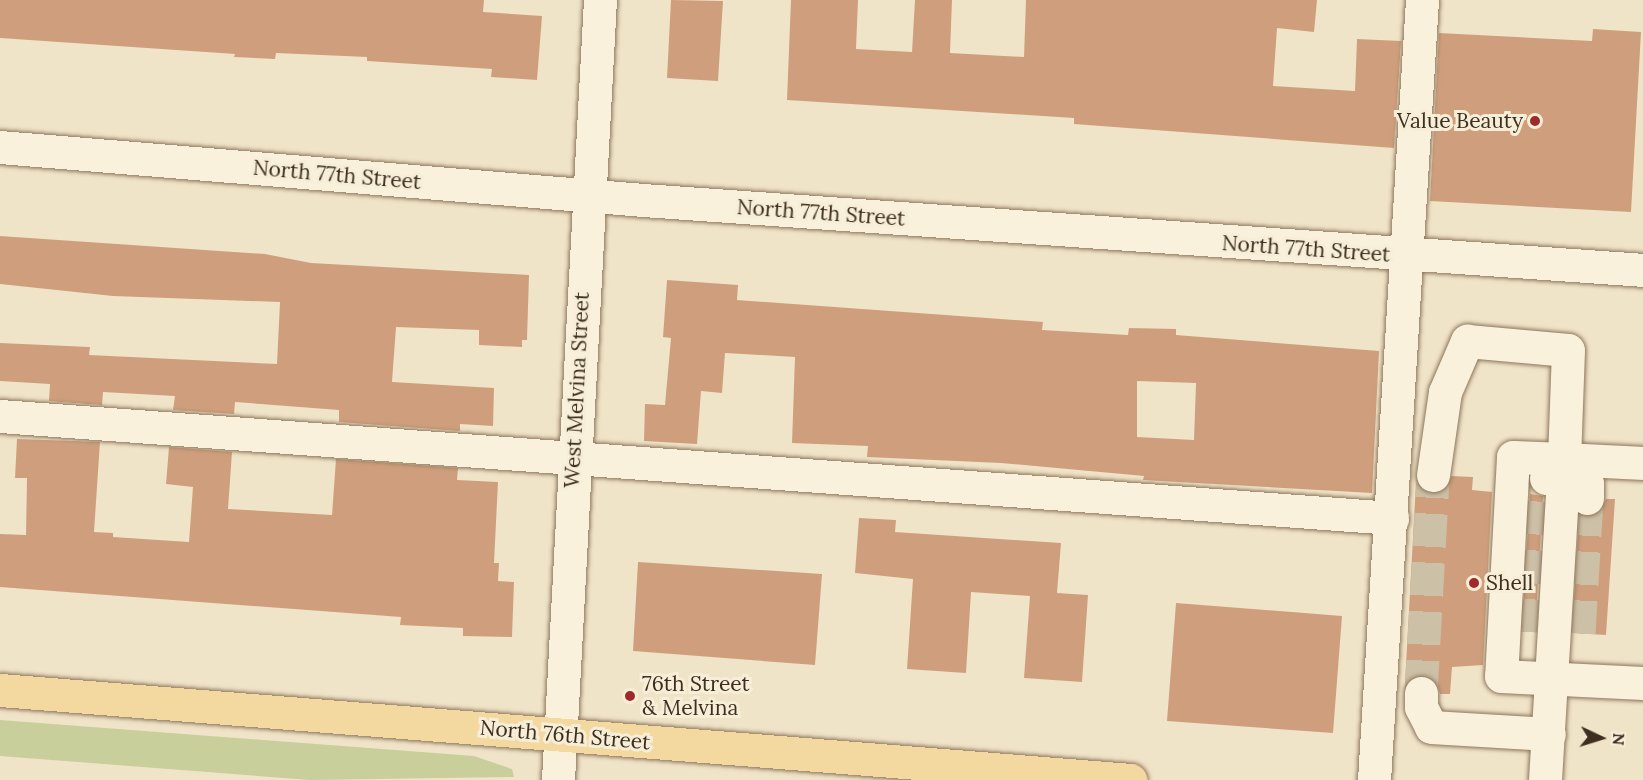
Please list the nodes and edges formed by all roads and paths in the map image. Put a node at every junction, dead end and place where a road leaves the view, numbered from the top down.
1 (600, 0) edge
2 (1422, 0) edge
3 (0, 147) edge
4 (588, 195) junction
5 (1405, 257) junction
6 (1643, 270) edge
7 (0, 416) edge
8 (573, 460) junction
9 (1643, 463) edge
10 (1433, 475) tunnel mouth
11 (1555, 476) junction
12 (1587, 498) tunnel mouth
13 (1392, 518) junction
14 (1534, 632) tunnel mouth
15 (1579, 633) tunnel mouth
16 (1553, 672) junction
17 (1643, 683) edge
18 (0, 690) edge
19 (1421, 693) tunnel mouth
20 (561, 734) junction
21 (1549, 734) junction
22 (558, 780) edge
23 (1130, 780) edge
24 (1374, 780) edge
25 (1545, 780) edge

1 - 4 street, West Melvina Street
2 - 5 street
3 - 4 street, North 77th Street
4 - 5 street, North 77th Street
4 - 8 street, West Melvina Street
5 - 6 street, North 77th Street
5 - 13 street
7 - 8 street
8 - 13 street
8 - 20 street, West Melvina Street
9 - 11 street
10 - 11 street
11 - 12 street
11 - 16 street
11 - 16 street
13 - 24 street
14 - 16 street
15 - 16 street
16 - 17 street
16 - 21 street
18 - 20 main road, North 76th Street
19 - 21 street
20 - 22 street, West Melvina Street
20 - 23 main road, North 76th Street
21 - 25 street

